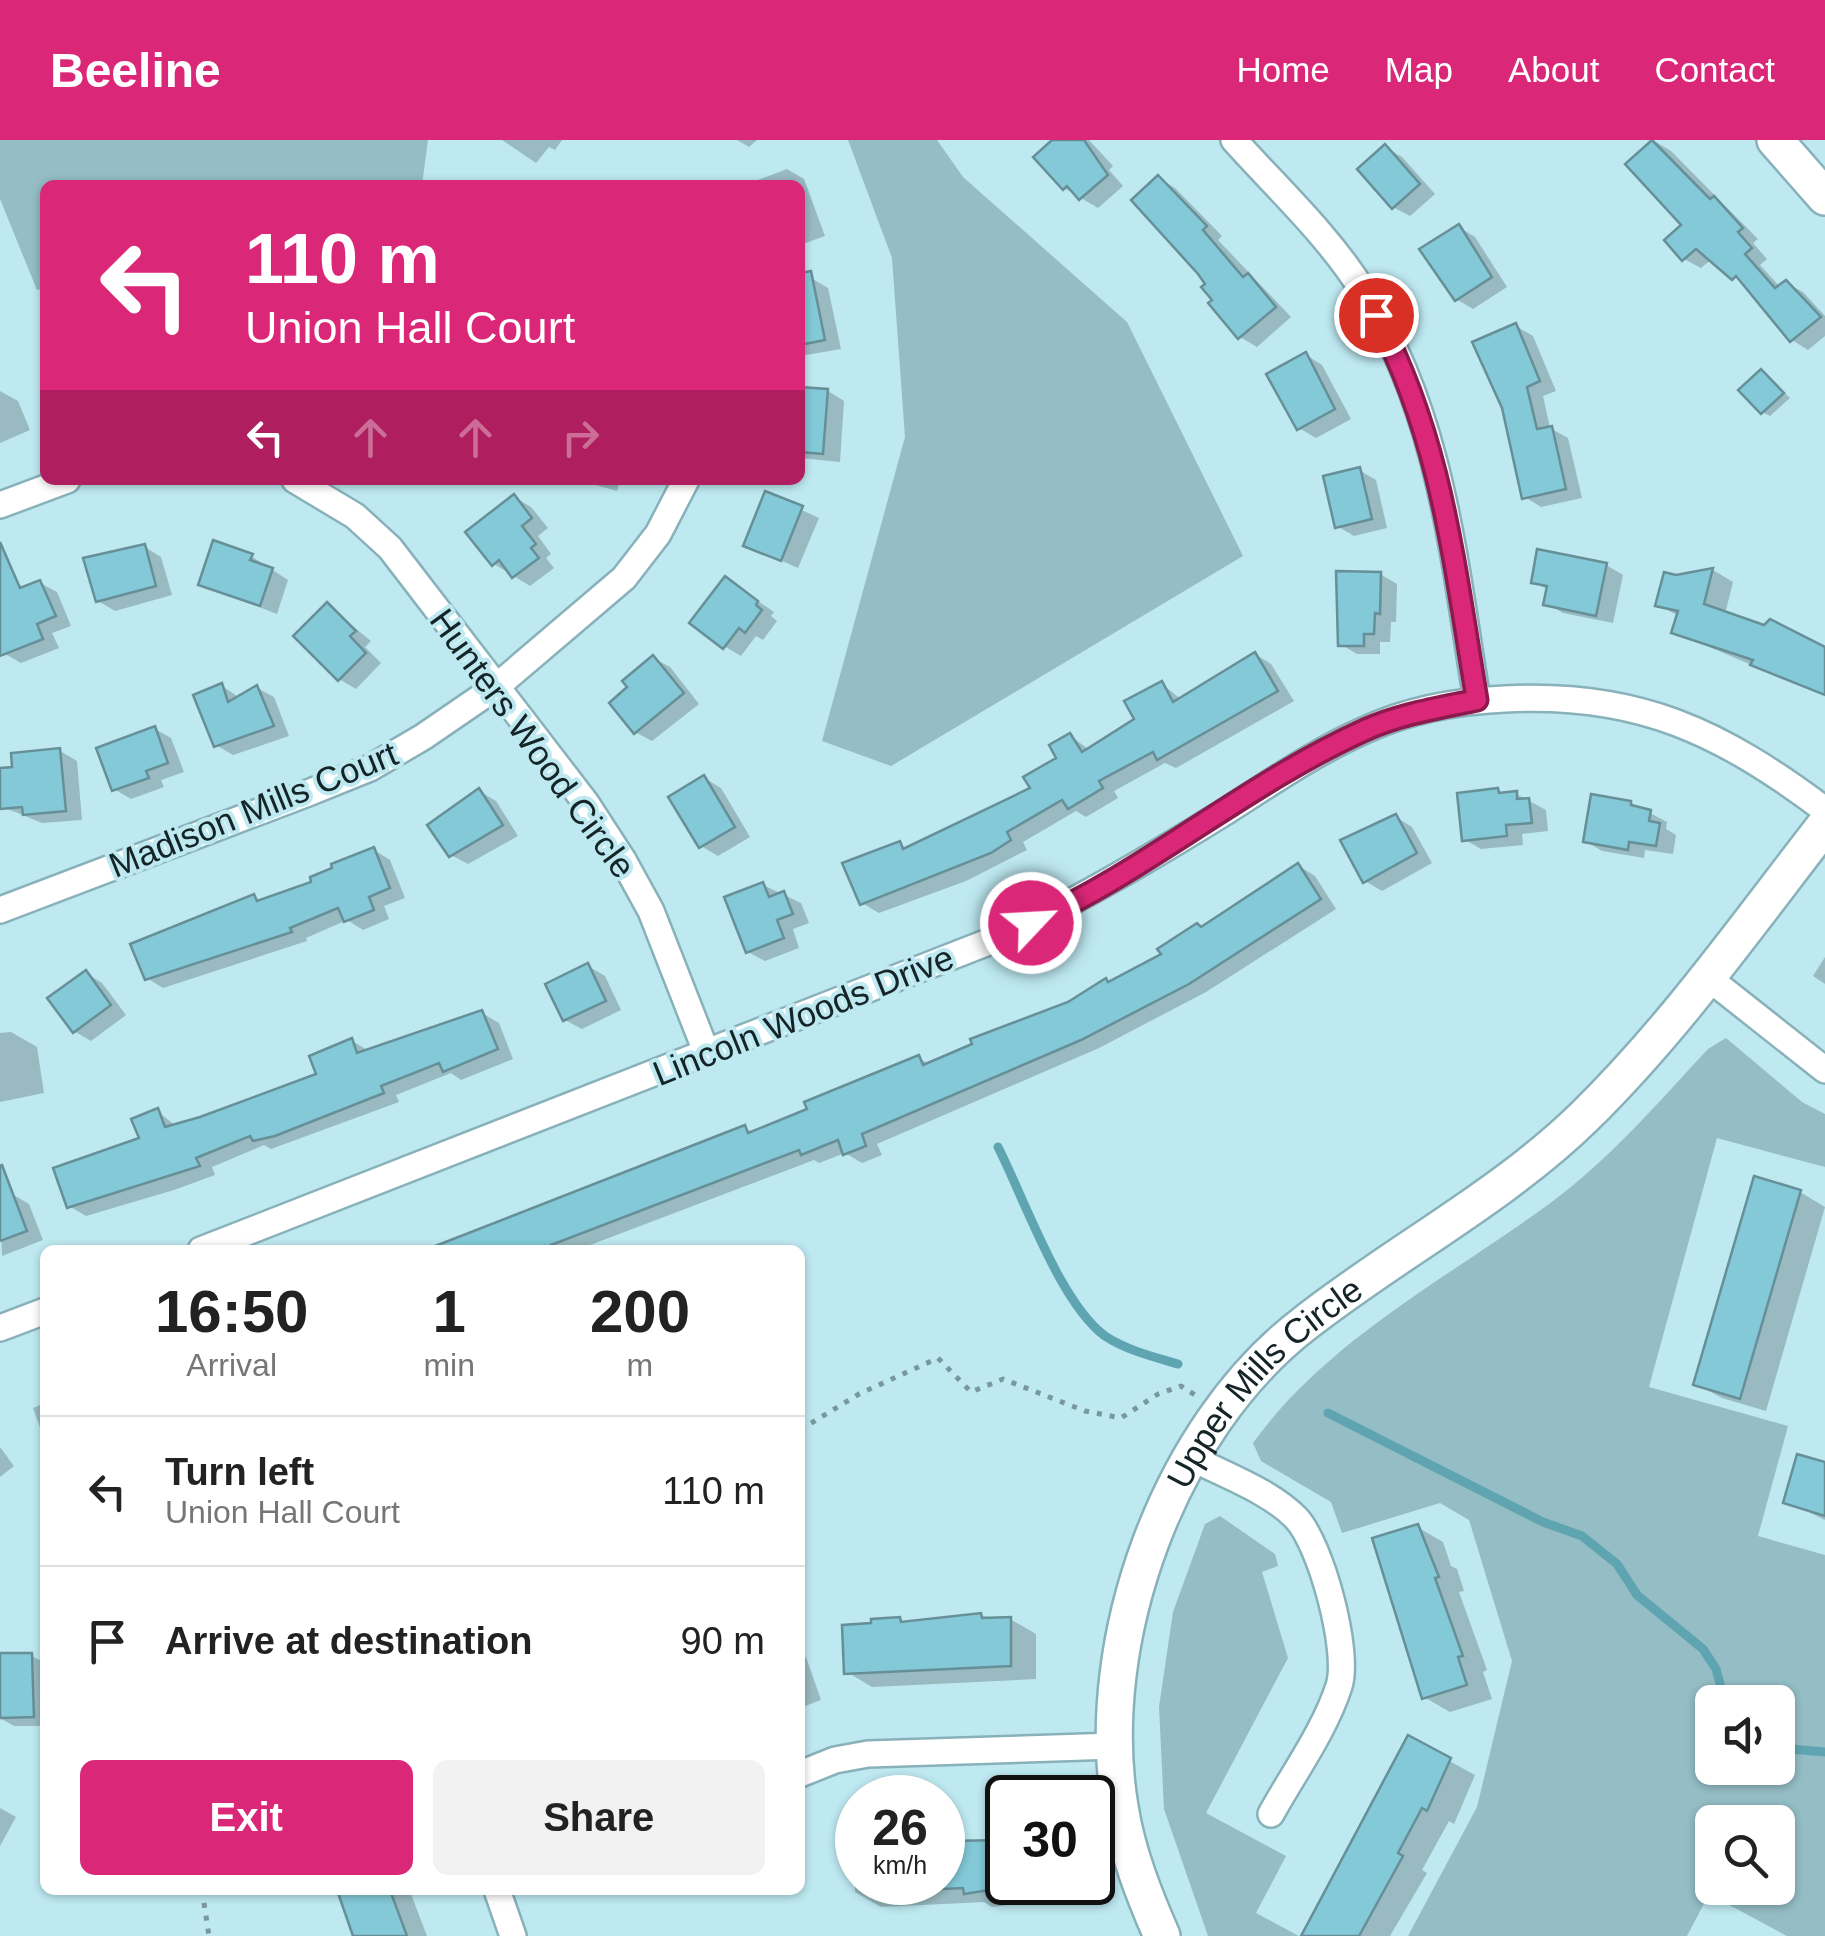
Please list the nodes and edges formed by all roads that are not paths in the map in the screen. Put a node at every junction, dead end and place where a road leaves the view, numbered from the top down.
1 (1234, 140) edge
2 (1774, 140) edge
3 (1825, 196) edge
4 (54, 485) edge
5 (302, 485) edge
6 (683, 485) edge
7 (0, 505) edge
8 (496, 687) junction
9 (1477, 700) junction
10 (1825, 810) edge
11 (1825, 825) edge
12 (0, 910) edge
13 (1706, 976) junction
14 (707, 1054) junction
15 (1825, 1070) edge
16 (214, 1245) edge
17 (40, 1312) edge
18 (0, 1328) edge
19 (1190, 1457) junction
20 (1116, 1746) junction
21 (805, 1772) edge
22 (1271, 1814) dead end
23 (499, 1895) edge
24 (513, 1936) edge
25 (1162, 1936) edge

1 - 9 street
2 - 3 street
4 - 7 street
5 - 8 street, Hunters Wood Circle
6 - 8 street, Madison Mills Court
8 - 12 street, Madison Mills Court
8 - 14 street, Hunters Wood Circle
9 - 10 street, Lincoln Woods Drive
9 - 14 street, Lincoln Woods Drive
11 - 13 street, Upper Mills Circle
13 - 15 street
13 - 19 street, Upper Mills Circle
14 - 16 street, Lincoln Woods Drive
17 - 18 street
19 - 20 street, Upper Mills Circle
19 - 22 street
20 - 21 street
20 - 25 street, Upper Mills Circle
23 - 24 street

